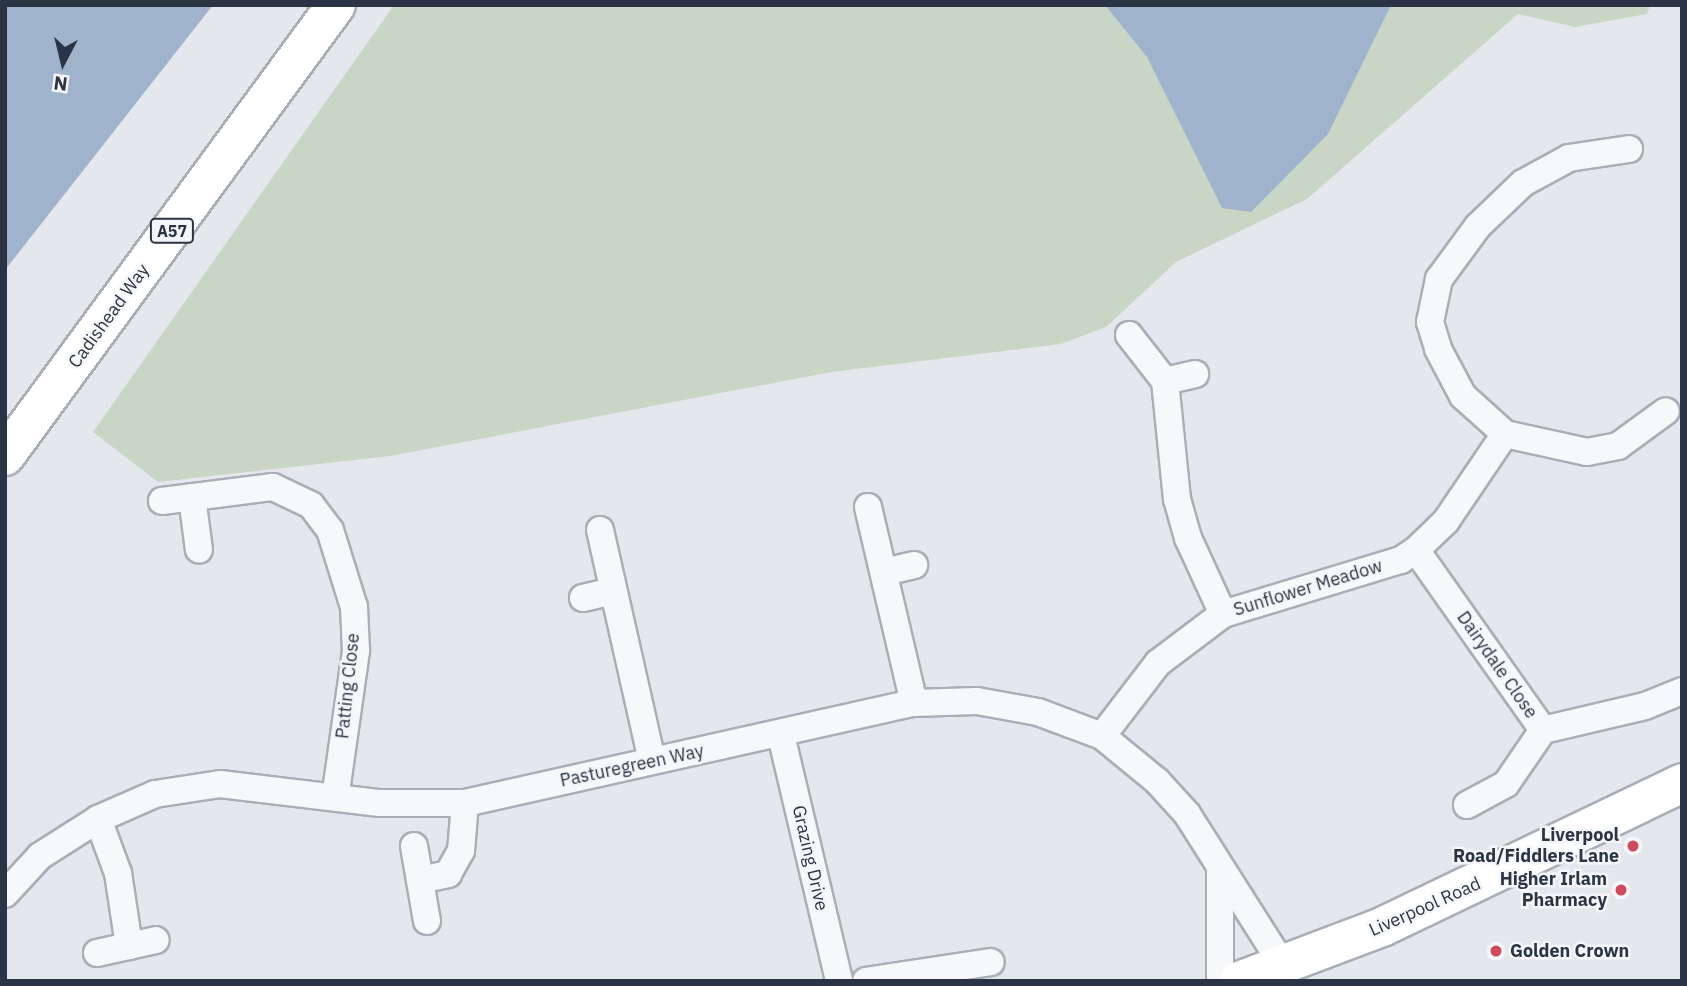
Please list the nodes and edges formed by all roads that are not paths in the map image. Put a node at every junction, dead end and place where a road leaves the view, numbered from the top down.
1 (336, 5) edge
2 (1629, 149) dead end
3 (1129, 335) dead end
4 (1195, 374) dead end
5 (1165, 381) junction
6 (1666, 411) dead end
7 (1505, 434) junction
8 (5, 456) edge
9 (192, 497) junction
10 (162, 500) dead end
11 (868, 506) dead end
12 (600, 530) dead end
13 (200, 550) dead end
14 (1416, 550) junction
15 (914, 565) dead end
16 (884, 572) junction
17 (613, 591) junction
18 (583, 598) dead end
19 (1223, 614) junction
20 (1682, 691) edge
21 (914, 703) junction
22 (1543, 730) junction
23 (781, 735) junction
24 (1102, 736) junction
25 (652, 760) junction
26 (1682, 783) edge
27 (335, 798) junction
28 (465, 803) junction
29 (1466, 805) dead end
30 (98, 819) junction
31 (414, 846) dead end
32 (1220, 872) junction
33 (419, 880) junction
34 (5, 894) edge
35 (427, 922) dead end
36 (156, 940) dead end
37 (129, 946) junction
38 (97, 953) dead end
39 (991, 962) dead end
40 (1284, 967) junction
41 (839, 981) edge
42 (866, 981) edge
43 (1220, 981) edge
44 (1238, 981) edge

1 - 8 main road, Cadishead Way / A57
2 - 7 street
3 - 5 street
4 - 5 street
5 - 19 street
6 - 7 street
7 - 14 street, Sunflower Meadow
9 - 10 street, Patting Close
9 - 13 street
9 - 27 street, Patting Close
11 - 16 street
12 - 17 street
14 - 19 street, Sunflower Meadow
14 - 22 street, Dairydale Close
15 - 16 street
16 - 21 street
17 - 18 street
17 - 25 street
19 - 24 street, Sunflower Meadow
20 - 22 street, Dairydale Close
21 - 23 street, Pasturegreen Way
21 - 24 street, Pasturegreen Way
22 - 29 street
23 - 25 street, Pasturegreen Way
23 - 41 street, Grazing Drive
24 - 32 street, Pasturegreen Way
25 - 28 street, Pasturegreen Way
26 - 40 main road, Liverpool Road
27 - 28 street, Pasturegreen Way
27 - 30 street, Pasturegreen Way
28 - 33 street
30 - 34 street, Pasturegreen Way
30 - 37 street
31 - 33 street
32 - 40 street, Pasturegreen Way
32 - 43 street, Pasturegreen Way
33 - 35 street
36 - 37 street
37 - 38 street
39 - 42 street
40 - 44 main road, Liverpool Road

